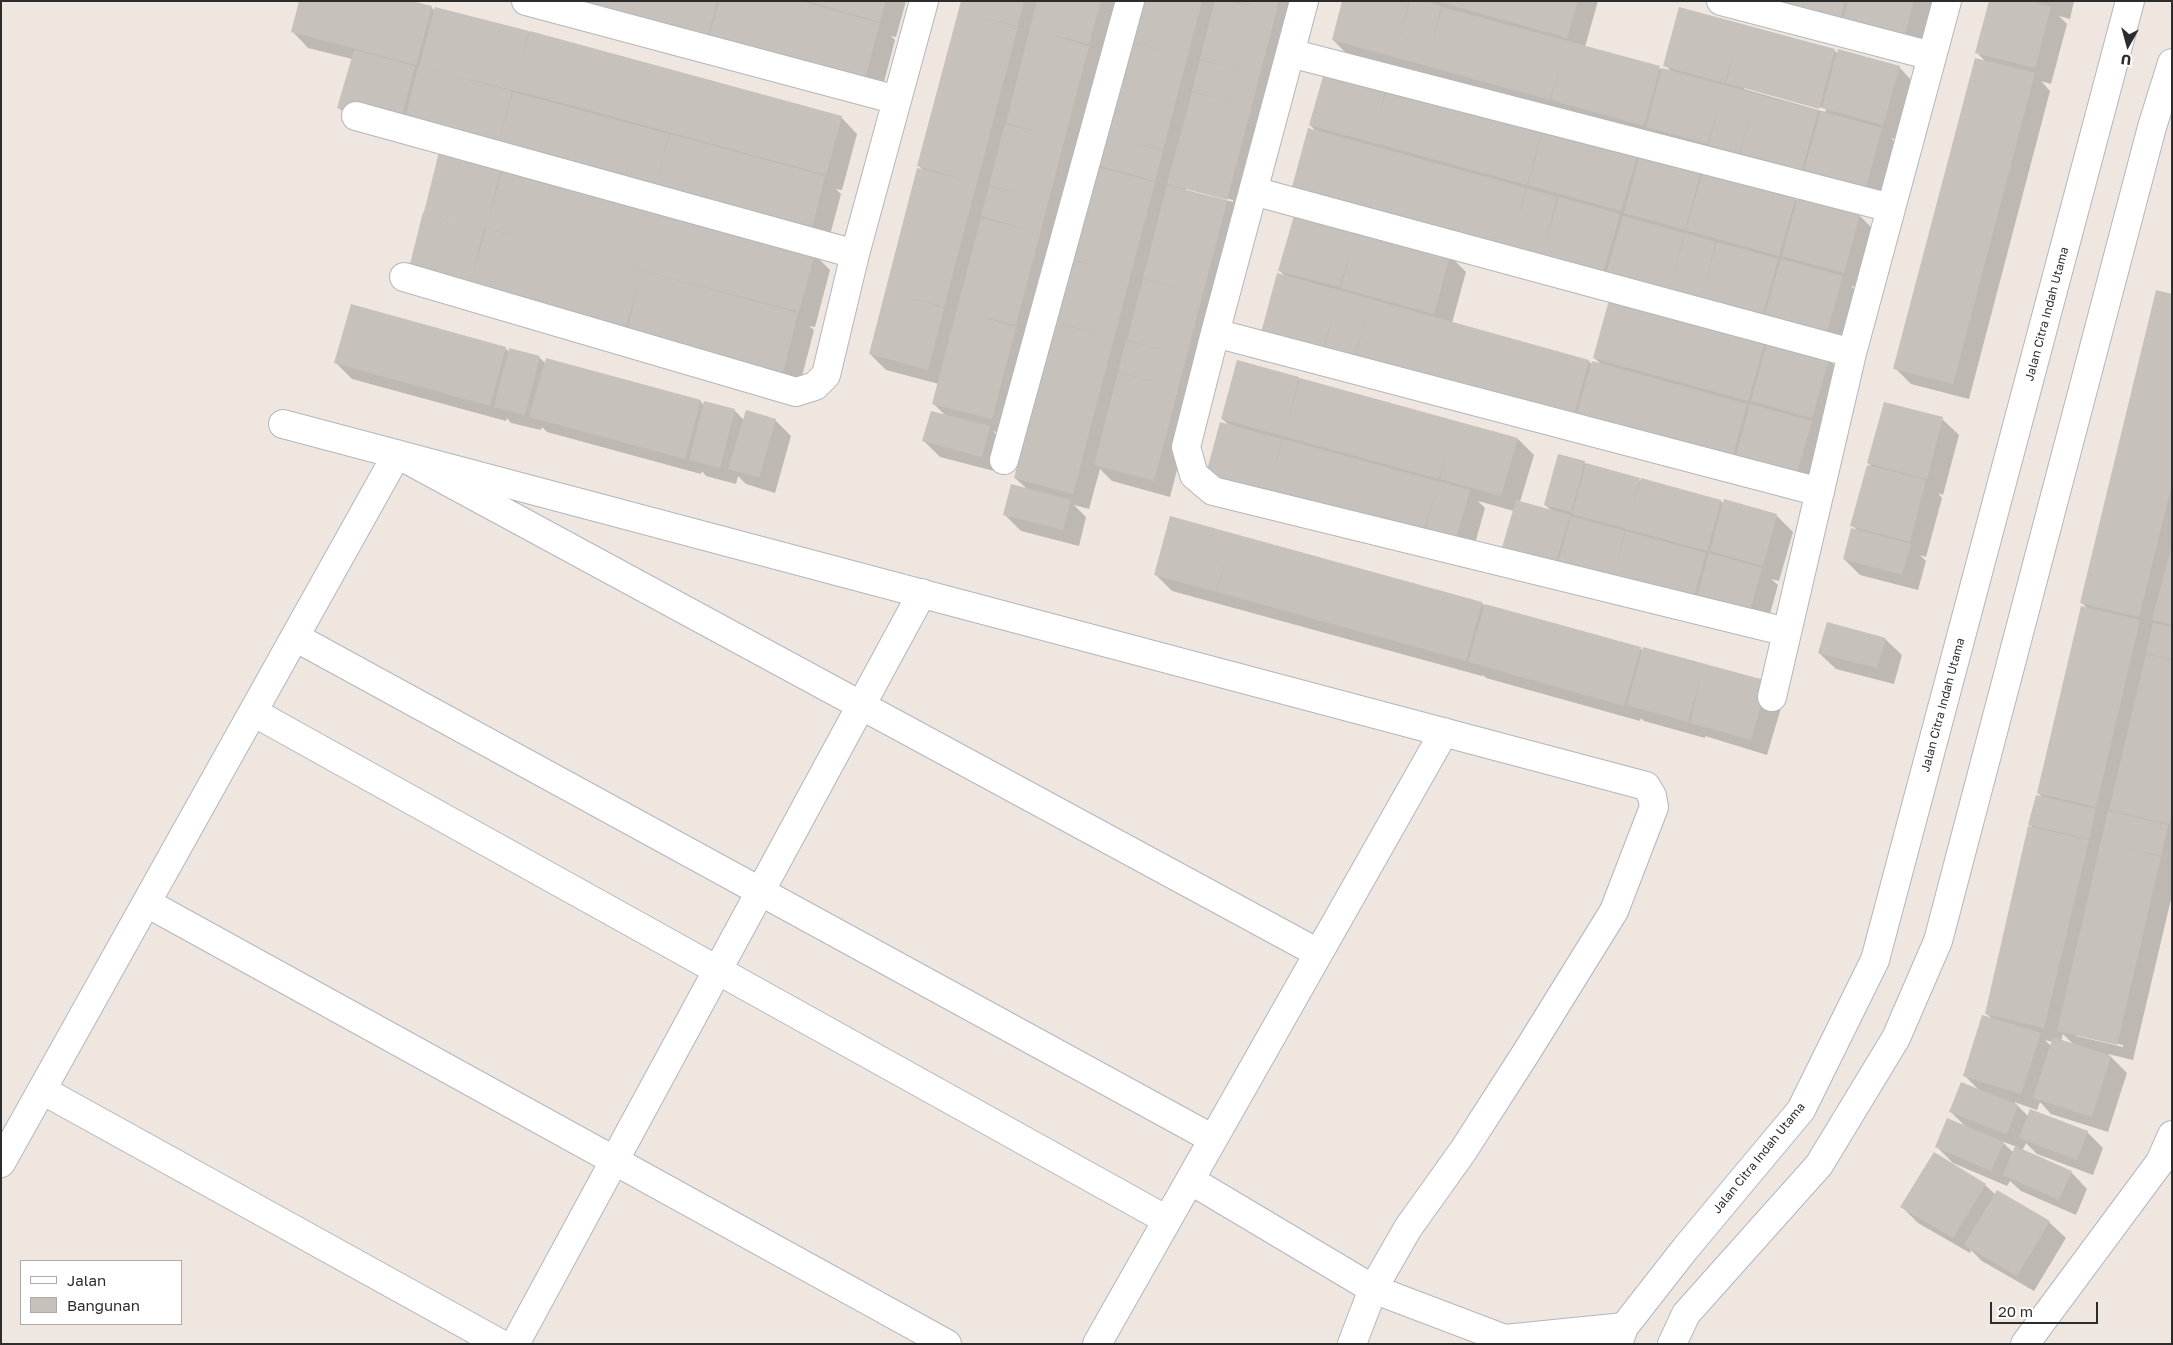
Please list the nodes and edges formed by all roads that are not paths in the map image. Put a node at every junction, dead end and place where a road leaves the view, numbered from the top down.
1 (526, 1) edge
2 (924, 1) edge
3 (1130, 1) edge
4 (1304, 1) edge
5 (1721, 1) edge
6 (1947, 1) edge
7 (2130, 1) edge
8 (1290, 53) junction
9 (1932, 56) junction
10 (2172, 63) edge
11 (897, 100) junction
12 (356, 116) dead end
13 (2162, 128) edge
14 (1252, 191) junction
15 (1891, 208) junction
16 (855, 254) junction
17 (404, 277) dead end
18 (1215, 333) junction
19 (1852, 353) junction
20 (283, 424) dead end
21 (397, 454) junction
22 (1004, 460) dead end
23 (1820, 492) junction
24 (922, 593) junction
25 (1787, 632) junction
26 (295, 637) junction
27 (1772, 697) dead end
28 (861, 706) junction
29 (253, 712) junction
30 (1444, 732) junction
31 (760, 891) junction
32 (146, 903) junction
33 (1318, 953) junction
34 (718, 971) junction
35 (42, 1090) junction
36 (2172, 1135) edge
37 (1213, 1139) junction
38 (615, 1161) junction
39 (1, 1163) edge
40 (2166, 1166) edge
41 (1190, 1180) junction
42 (1167, 1220) junction
43 (1373, 1290) junction
44 (1621, 1335) edge
45 (1506, 1341) edge
46 (501, 1344) edge
47 (516, 1344) edge
48 (947, 1344) edge
49 (1097, 1344) edge
50 (1352, 1344) edge
51 (1672, 1344) edge
52 (2025, 1344) edge

1 - 11 street
2 - 11 street
3 - 22 street
4 - 8 street
5 - 9 street
6 - 9 street
7 - 44 street, Jalan Citra Indah Utama
8 - 14 street
8 - 15 street
9 - 15 street
10 - 13 street
11 - 16 street
12 - 16 street
13 - 51 street
14 - 18 street
14 - 19 street
15 - 19 street
16 - 17 street
18 - 23 street
18 - 25 street
19 - 23 street
20 - 21 street
21 - 24 street
21 - 26 street
21 - 28 street
23 - 25 street
24 - 28 street
24 - 30 street
25 - 27 street
26 - 29 street
26 - 31 street
28 - 31 street
28 - 33 street
29 - 32 street
29 - 34 street
30 - 33 street
30 - 43 street
31 - 34 street
31 - 37 street
32 - 35 street
32 - 38 street
33 - 37 street
34 - 38 street
34 - 42 street
35 - 39 street
35 - 46 street
36 - 40 street
37 - 41 street
38 - 47 street
38 - 48 street
40 - 52 street
41 - 42 street
41 - 43 street
42 - 49 street
43 - 45 street
43 - 50 street
44 - 45 street

